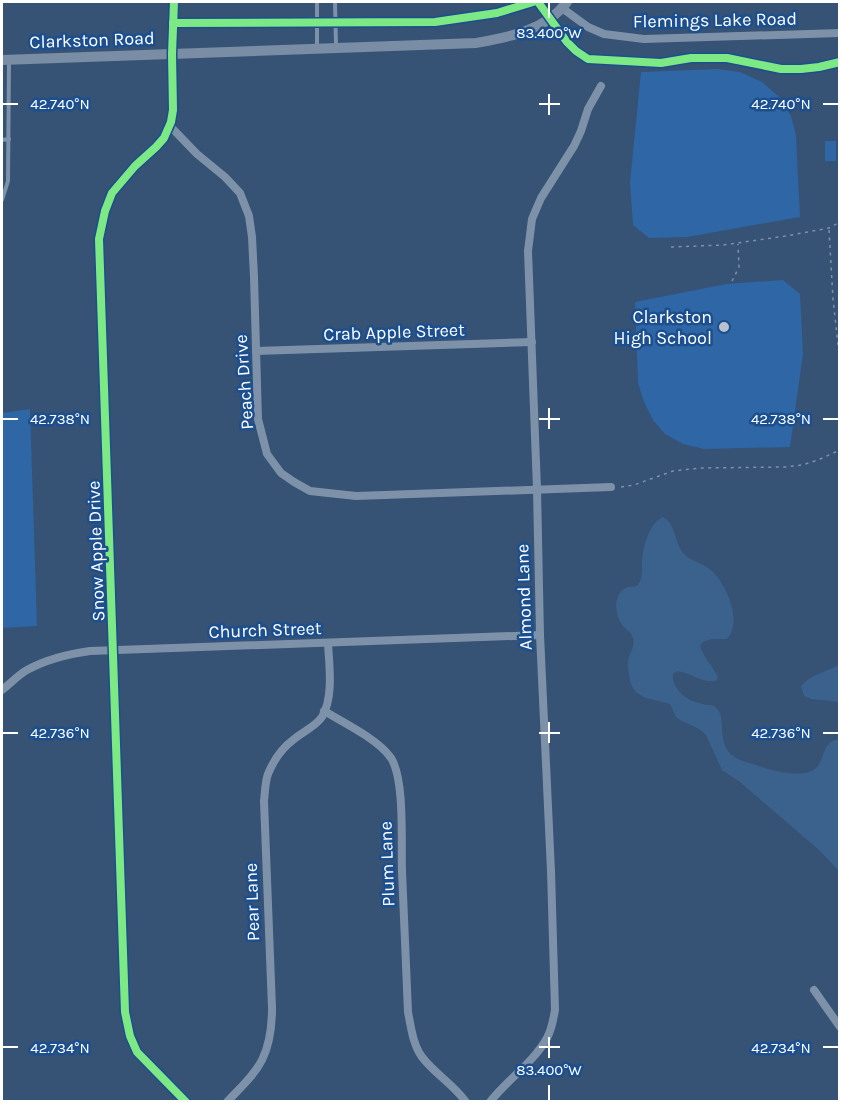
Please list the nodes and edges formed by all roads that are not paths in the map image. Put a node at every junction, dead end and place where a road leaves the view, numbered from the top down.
1 (174, 2) edge
2 (317, 2) edge
3 (335, 2) edge
4 (564, 5) edge
5 (840, 33) edge
6 (337, 49) junction
7 (318, 50) junction
8 (172, 54) junction
9 (5, 60) edge
10 (601, 86) dead end
11 (169, 125) junction
12 (9, 139) junction
13 (2, 140) edge
14 (2, 200) edge
15 (532, 342) junction
16 (256, 351) junction
17 (611, 487) road end
18 (537, 489) junction
19 (540, 635) junction
20 (328, 643) junction
21 (114, 650) junction
22 (2, 690) edge
23 (324, 711) junction
24 (814, 990) dead end
25 (840, 1027) edge
26 (186, 1101) edge
27 (227, 1101) edge
28 (466, 1101) edge
29 (490, 1101) edge

1 - 8 street, Snow Apple Drive
2 - 7 lane
3 - 6 lane
4 - 5 street, Flemings Lake Road
4 - 6 street, Clarkston Road
6 - 7 street, Clarkston Road
7 - 8 street, Clarkston Road
8 - 9 street, Clarkston Road
8 - 11 street, Snow Apple Drive
9 - 12 lane
10 - 15 street, Almond Lane
11 - 16 street, Peach Drive
11 - 21 street, Snow Apple Drive
12 - 13 lane
12 - 14 lane
15 - 16 street, Crab Apple Street
15 - 18 street, Almond Lane
16 - 18 street, Peach Drive
17 - 18 street, Peach Drive
18 - 19 street, Almond Lane
19 - 20 street, Church Street
19 - 29 street, Almond Lane
20 - 21 street, Church Street
20 - 23 street
21 - 22 street, Church Street
21 - 26 street, Snow Apple Drive
23 - 27 street, Pear Lane
23 - 28 street, Plum Lane
24 - 25 street

